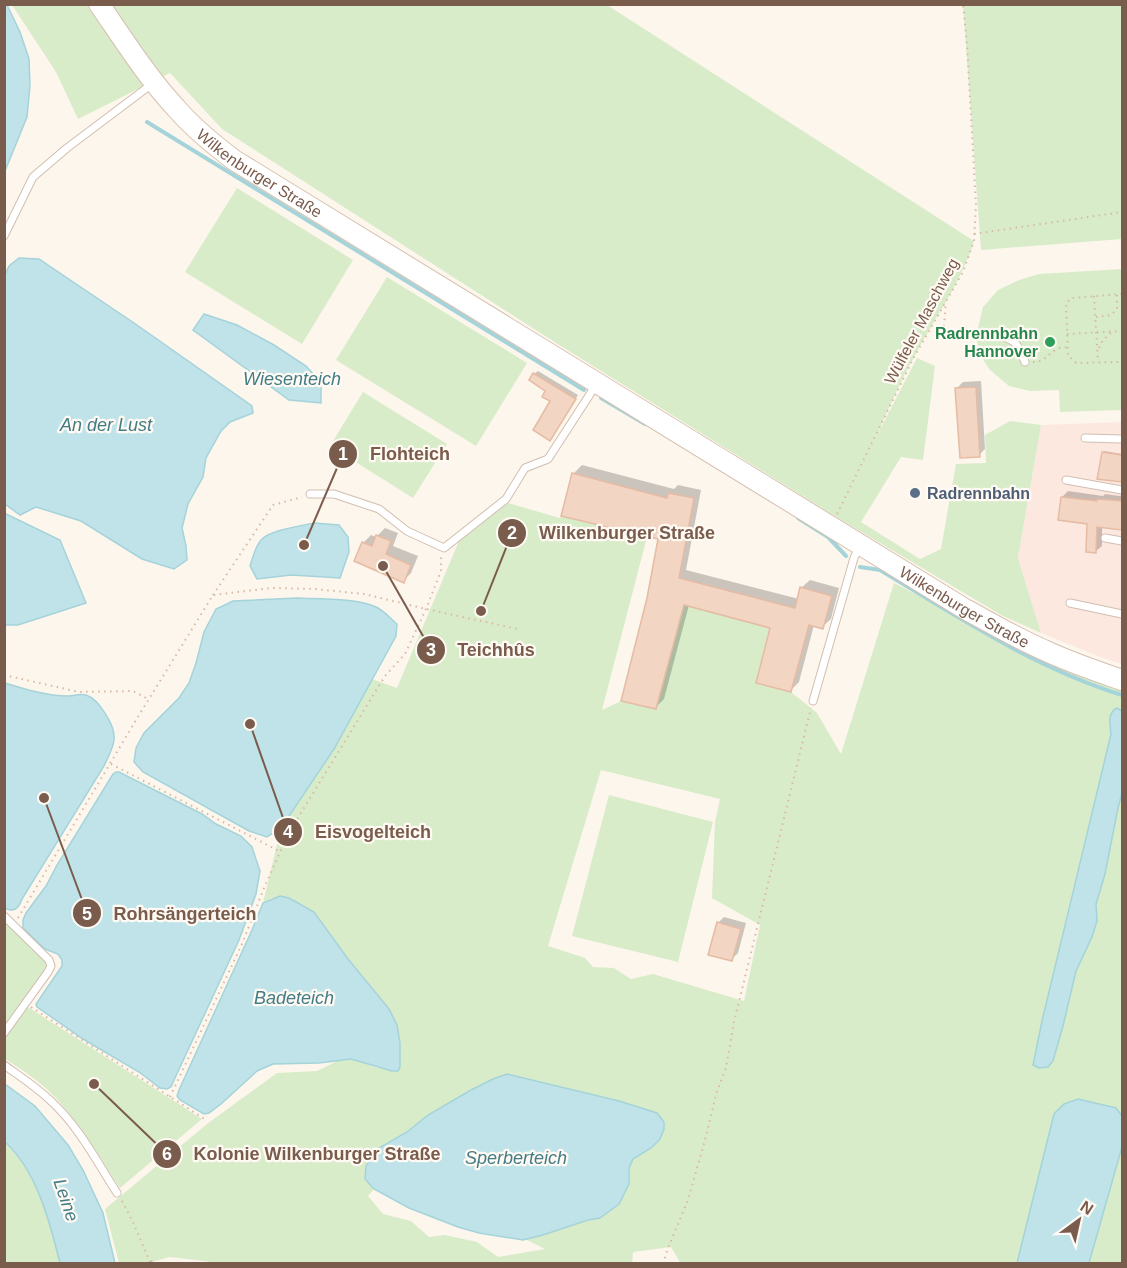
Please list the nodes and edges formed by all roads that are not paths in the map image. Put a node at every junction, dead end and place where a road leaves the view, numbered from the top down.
1 (99, 4) edge
2 (154, 82) junction
3 (4, 236) edge
4 (994, 334) dead end
5 (1025, 362) road end
6 (597, 383) junction
7 (1085, 438) dead end
8 (1122, 439) edge
9 (1066, 480) dead end
10 (1122, 490) edge
11 (310, 494) road end
12 (1106, 538) dead end
13 (1122, 541) edge
14 (860, 545) junction
15 (1070, 603) dead end
16 (1122, 614) edge
17 (1122, 680) edge
18 (813, 701) road end
19 (4, 916) edge
20 (4, 1033) edge
21 (4, 1065) edge
22 (117, 1192) road end

1 - 2 main road, Wilkenburger Straße
2 - 3 lane
2 - 6 main road, Wilkenburger Straße
4 - 5 lane
6 - 11 lane
6 - 14 main road, Wilkenburger Straße
7 - 8 lane
9 - 10 lane
12 - 13 lane
14 - 17 main road, Wilkenburger Straße
14 - 18 lane
15 - 16 lane
19 - 20 lane
21 - 22 lane

